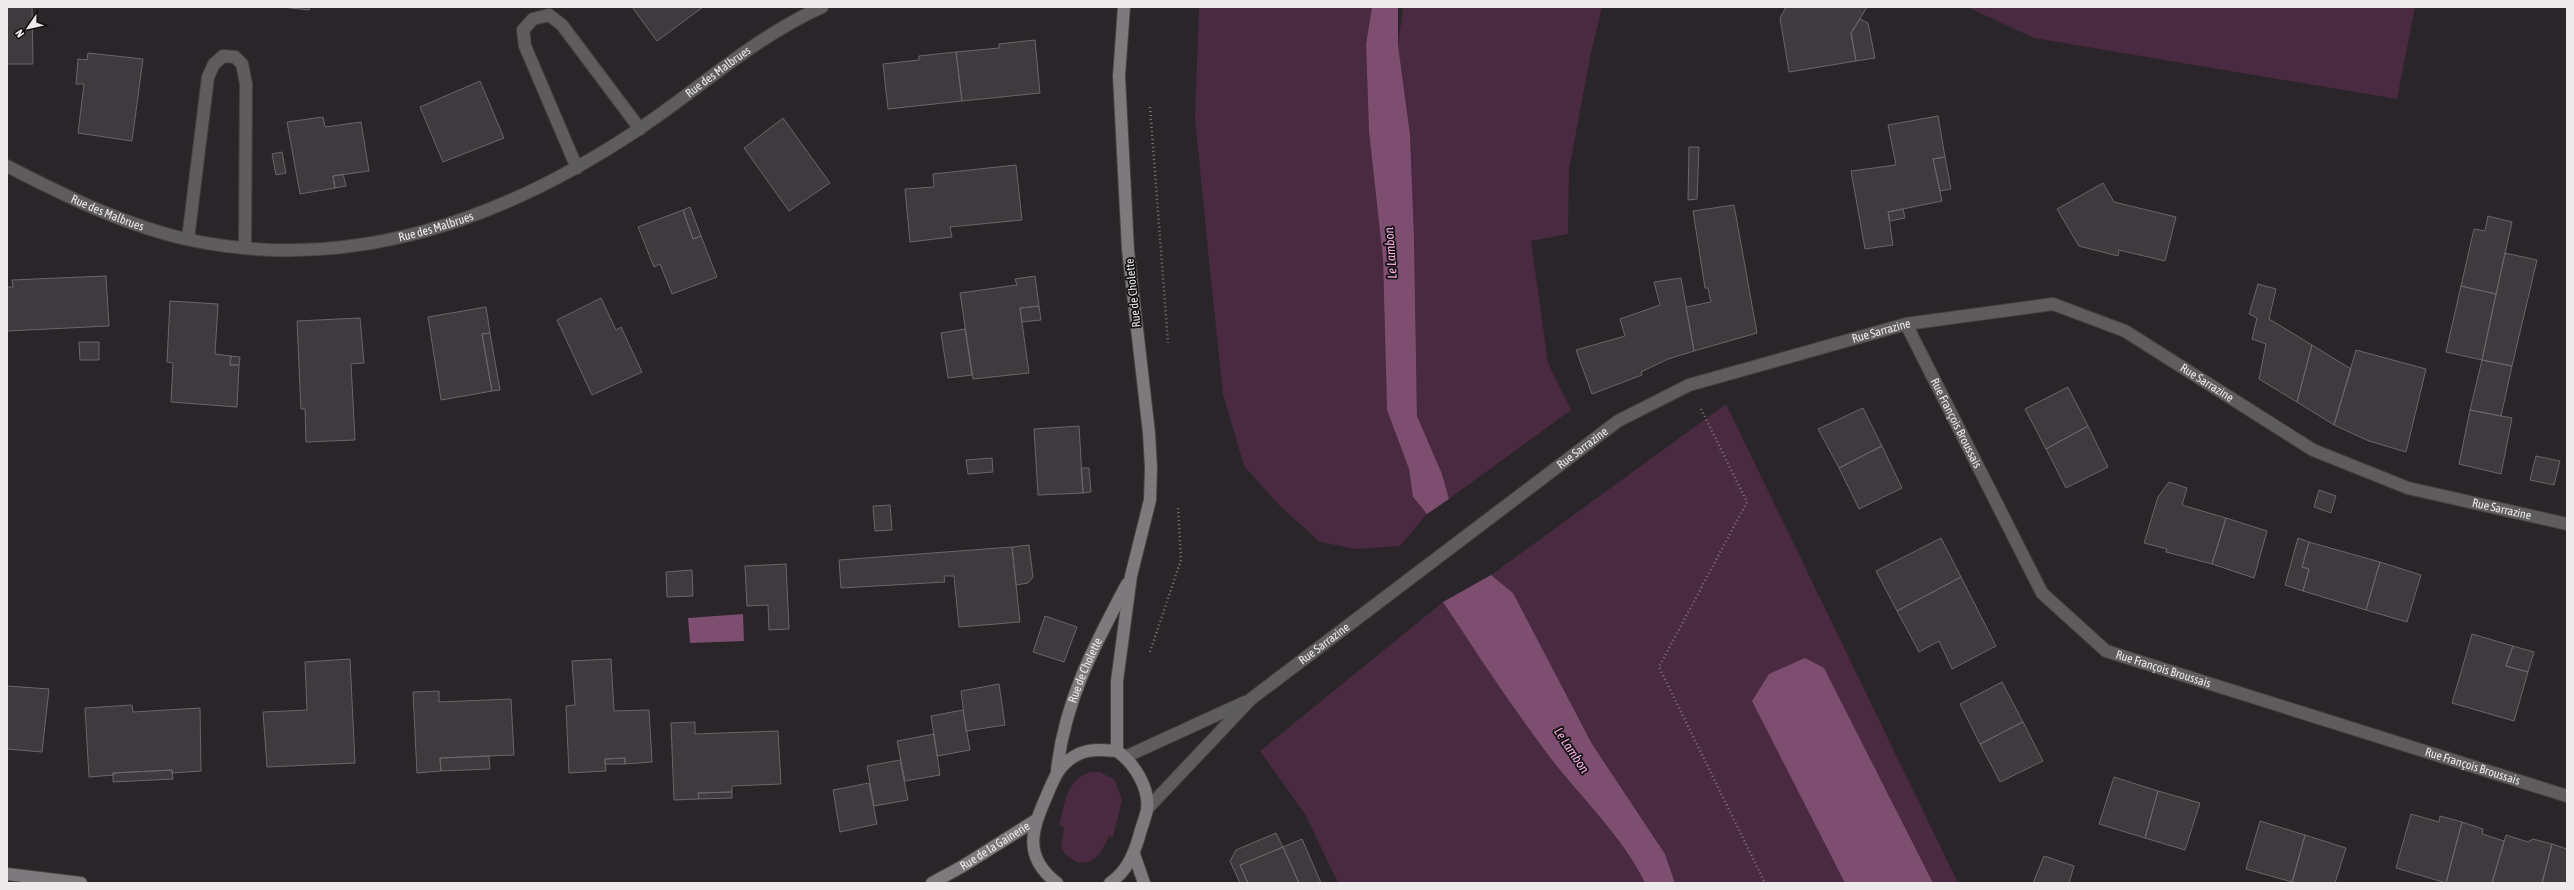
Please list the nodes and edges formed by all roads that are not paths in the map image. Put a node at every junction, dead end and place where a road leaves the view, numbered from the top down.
1 (822, 7) edge
2 (1124, 7) edge
3 (640, 129) junction
4 (7, 166) edge
5 (577, 168) junction
6 (188, 239) junction
7 (245, 248) junction
8 (1906, 324) junction
9 (2567, 524) edge
10 (1132, 576) junction
11 (1251, 699) junction
12 (1122, 754) junction
13 (1057, 770) junction
14 (2567, 796) edge
15 (1147, 809) junction
16 (1036, 820) junction
17 (1134, 854) junction
18 (7, 874) edge
19 (80, 883) edge
20 (932, 883) edge
21 (1057, 883) edge
22 (1110, 883) edge
23 (1144, 883) edge

1 - 3 street, Rue des Malbrues
2 - 10 street, Rue de Cholette
3 - 5 street, Rue des Malbrues
3 - 5 street
4 - 6 street, Rue des Malbrues
5 - 7 street, Rue des Malbrues
6 - 7 street, Rue des Malbrues
6 - 7 street
8 - 9 street, Rue Sarrazine
8 - 11 street, Rue Sarrazine
8 - 14 street, Rue François Broussais
10 - 12 street, Rue de Cholette
10 - 13 street, Rue de Cholette
11 - 12 street, Rue Sarrazine
11 - 15 street, Rue Sarrazine
12 - 13 street
12 - 15 street
13 - 16 street
15 - 17 street
16 - 20 street, Rue de la Gainerie
16 - 21 street
17 - 22 street
17 - 23 street
18 - 19 street

